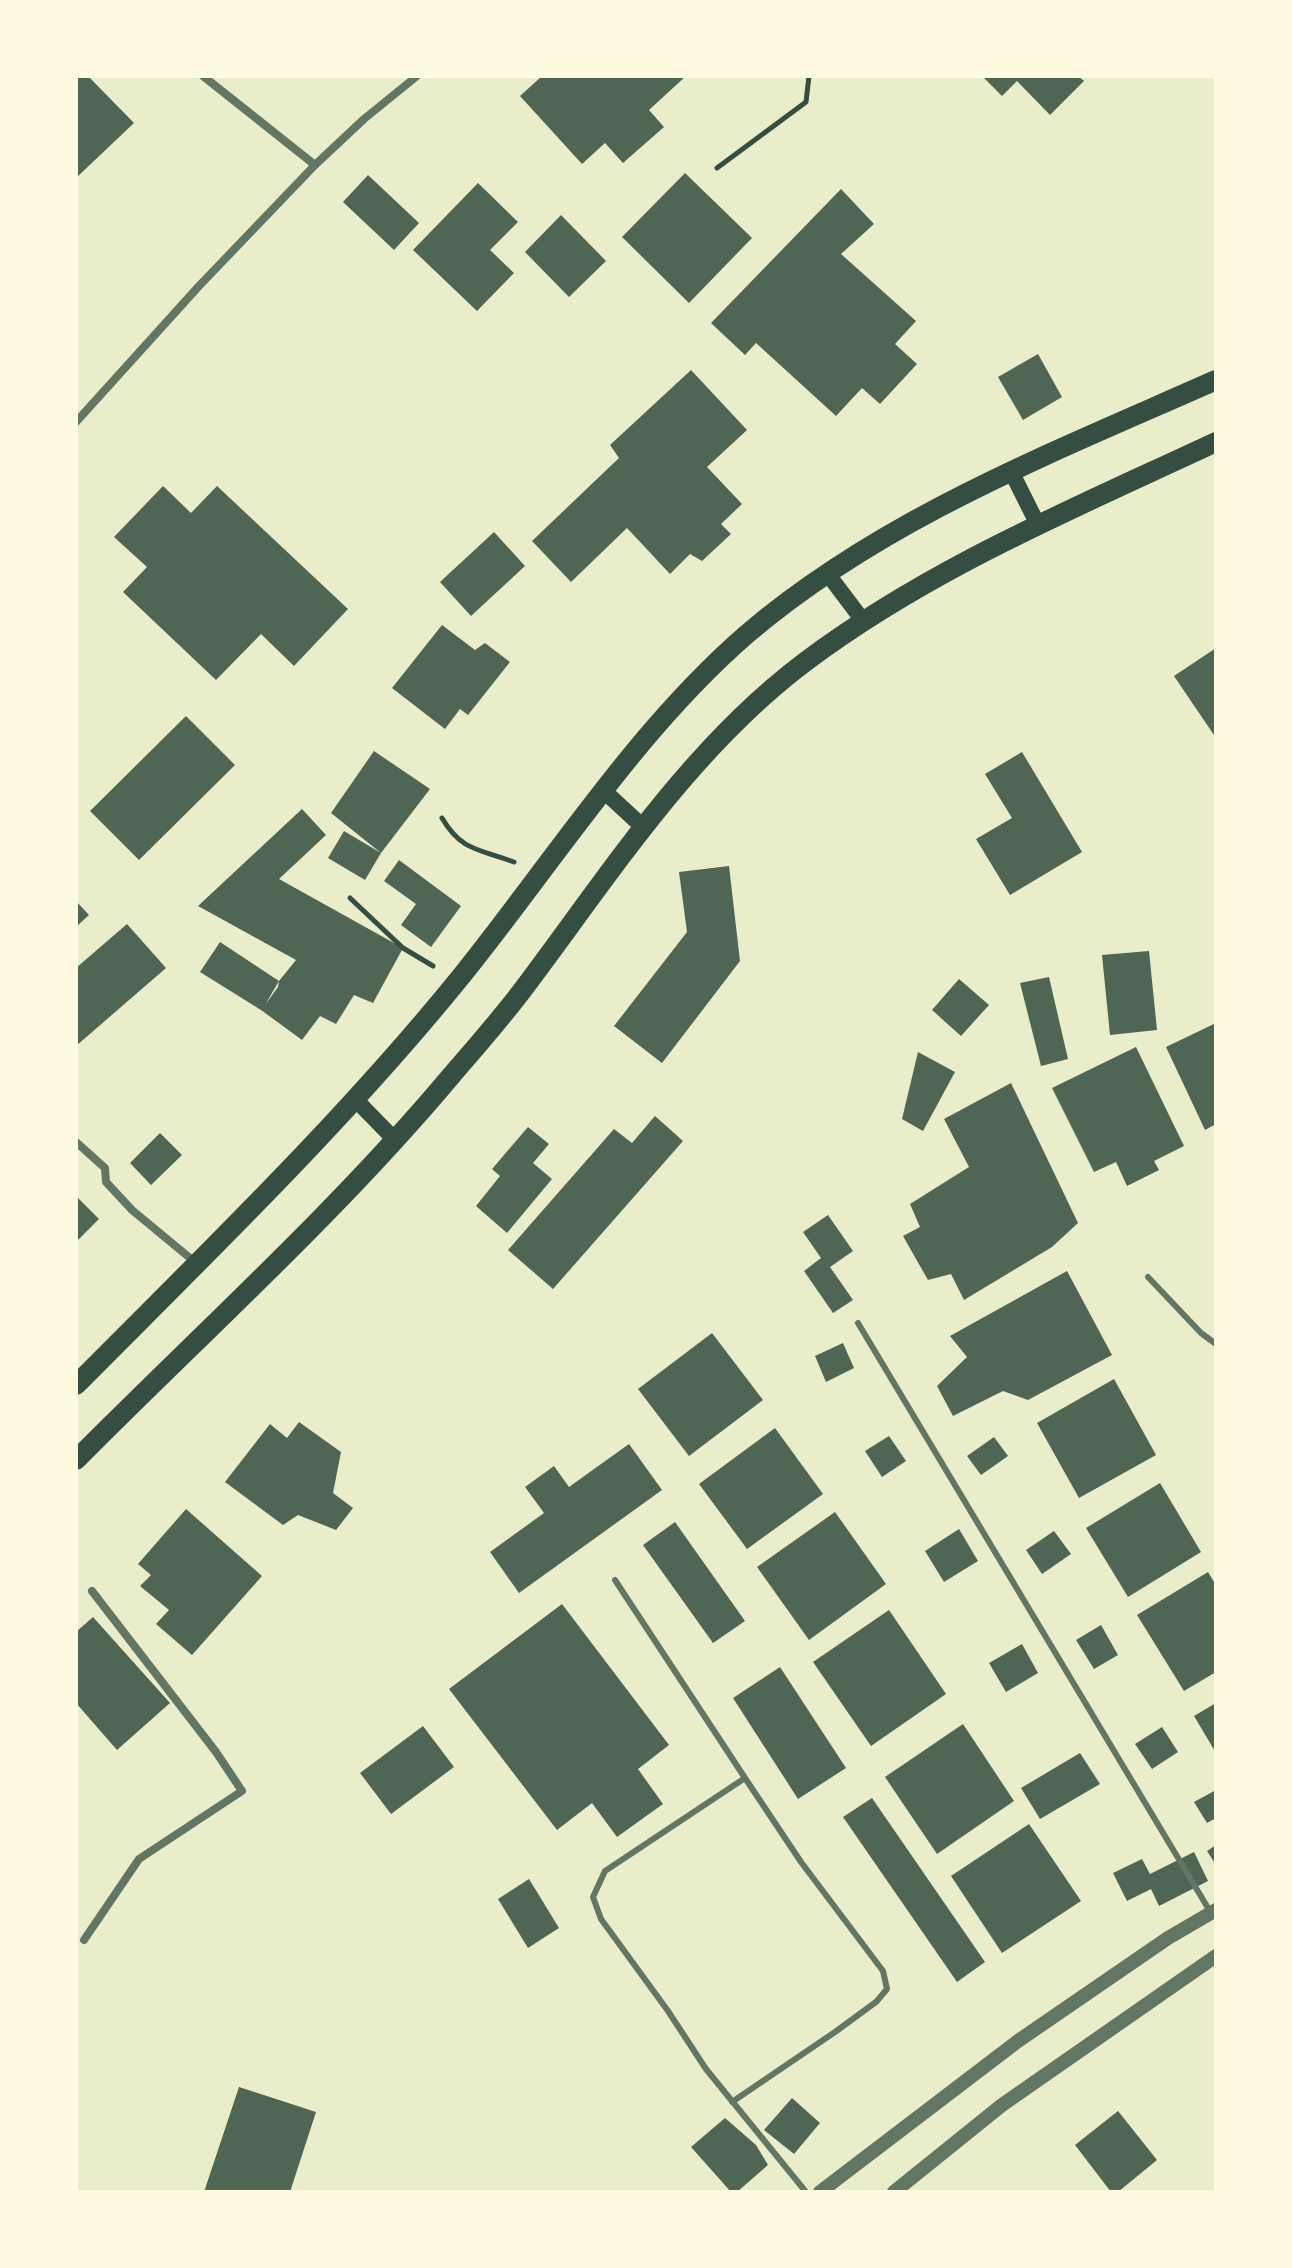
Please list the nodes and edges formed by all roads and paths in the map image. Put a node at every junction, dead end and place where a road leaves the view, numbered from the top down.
1 (203, 76) edge
2 (417, 76) edge
3 (809, 76) edge
4 (315, 165) junction
5 (717, 168) dead end
6 (1216, 380) edge
7 (76, 422) edge
8 (1216, 442) edge
9 (1011, 471) junction
10 (1038, 525) junction
11 (827, 573) junction
12 (864, 622) junction
13 (604, 791) junction
14 (442, 818) dead end
15 (643, 827) junction
16 (536, 881) junction
17 (350, 898) dead end
18 (458, 980) junction
19 (355, 1099) junction
20 (396, 1141) junction
21 (76, 1142) edge
22 (197, 1263) junction
23 (1148, 1277) dead end
24 (858, 1323) dead end
25 (1216, 1344) edge
26 (76, 1385) edge
27 (76, 1460) edge
28 (615, 1580) dead end
29 (92, 1591) dead end
30 (745, 1778) junction
31 (1214, 1912) edge
32 (84, 1940) dead end
33 (1216, 1956) edge
34 (732, 2102) junction
35 (806, 2192) edge
36 (820, 2192) edge
37 (894, 2192) edge

1 - 4 street
2 - 4 street
3 - 5 path
4 - 7 street
6 - 9 main road
8 - 10 main road
9 - 10 main road
9 - 11 main road
10 - 12 main road
11 - 12 main road
11 - 13 main road
12 - 15 main road
13 - 15 main road
13 - 16 main road
14 - 16 path
15 - 20 main road
16 - 18 main road
17 - 18 path
18 - 19 main road
19 - 20 main road
19 - 22 main road
20 - 27 main road
21 - 22 street
22 - 26 main road
23 - 25 lane
24 - 31 lane
28 - 30 lane
29 - 32 street
30 - 34 lane
30 - 34 lane
31 - 36 street
33 - 37 street
34 - 35 lane

